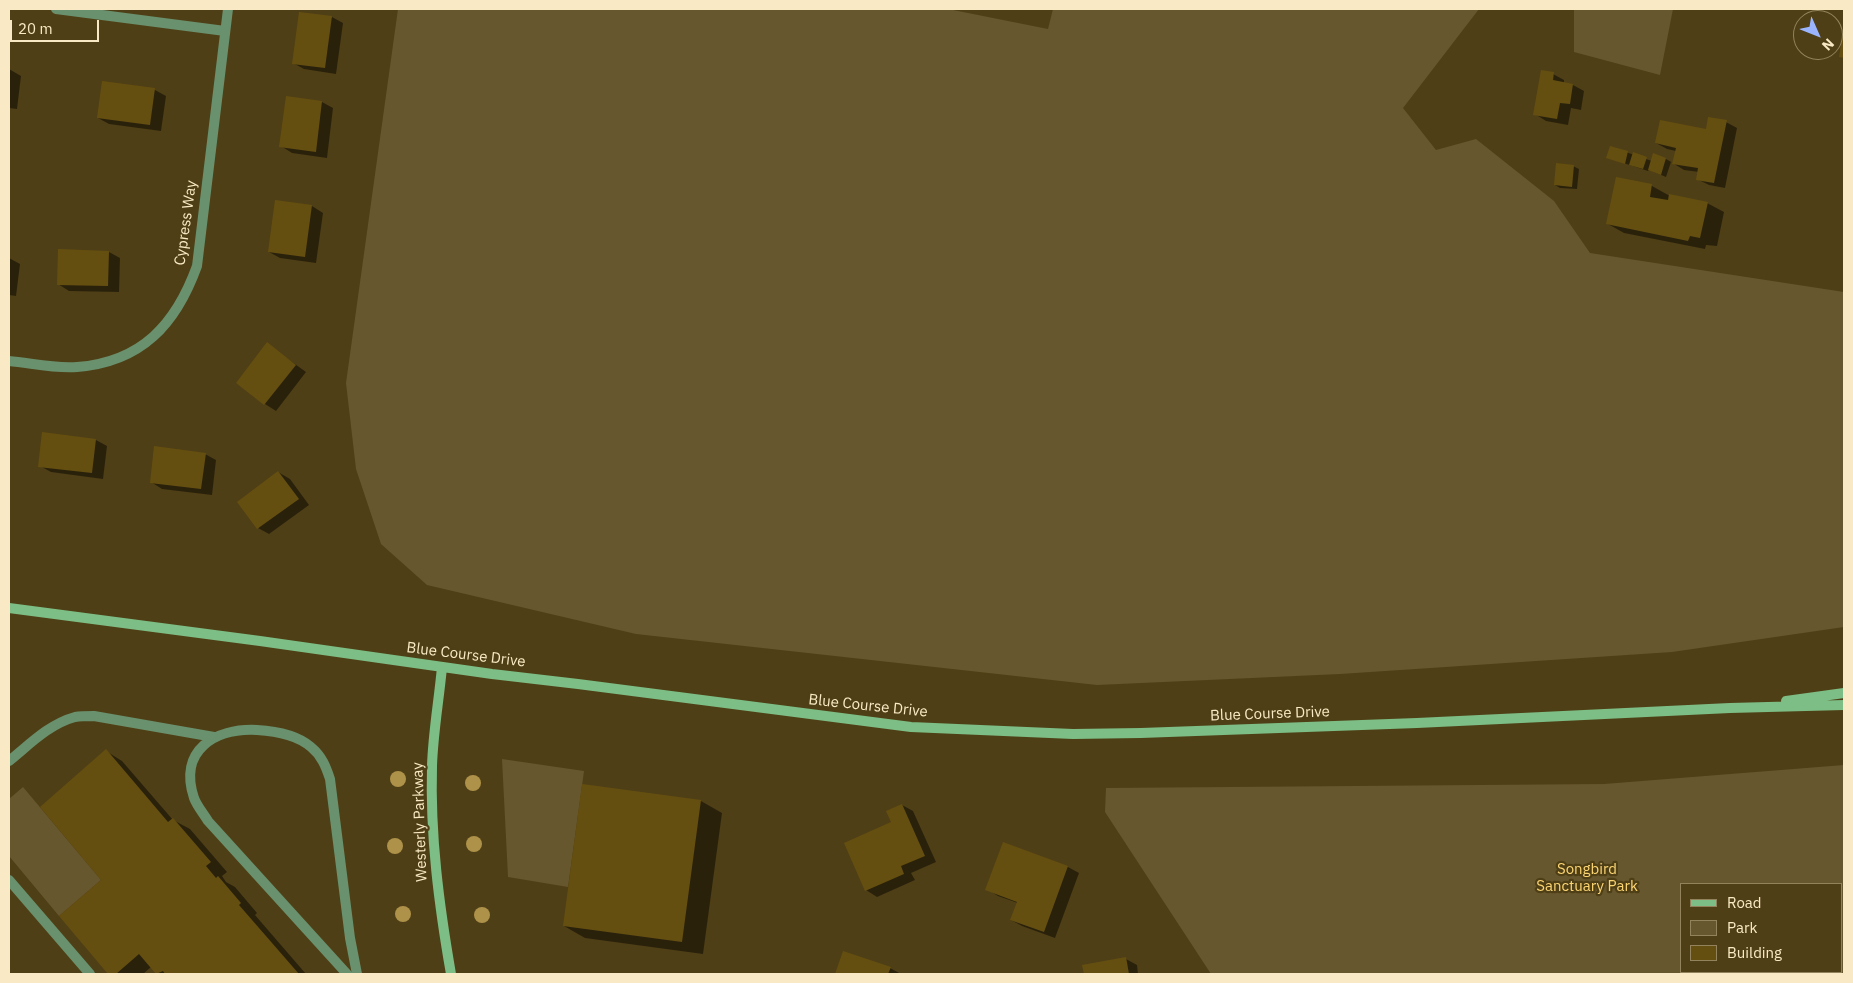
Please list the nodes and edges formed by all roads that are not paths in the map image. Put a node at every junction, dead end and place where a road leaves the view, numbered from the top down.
1 (56, 9) edge
2 (228, 9) edge
3 (225, 31) junction
4 (9, 361) edge
5 (9, 608) edge
6 (442, 667) junction
7 (1844, 693) edge
8 (1844, 705) edge
9 (1730, 708) junction
10 (214, 737) junction
11 (9, 760) edge
12 (9, 880) edge
13 (90, 974) edge
14 (346, 974) edge
15 (356, 974) edge
16 (452, 974) edge

1 - 3 street
2 - 3 street, Cypress Way
3 - 4 street, Cypress Way
5 - 6 main road, Blue Course Drive
6 - 9 main road, Blue Course Drive
6 - 16 main road, Westerly Parkway
7 - 9 main road, Blue Course Drive
8 - 9 main road, Blue Course Drive
10 - 11 street
10 - 14 street
10 - 15 street
12 - 13 street

